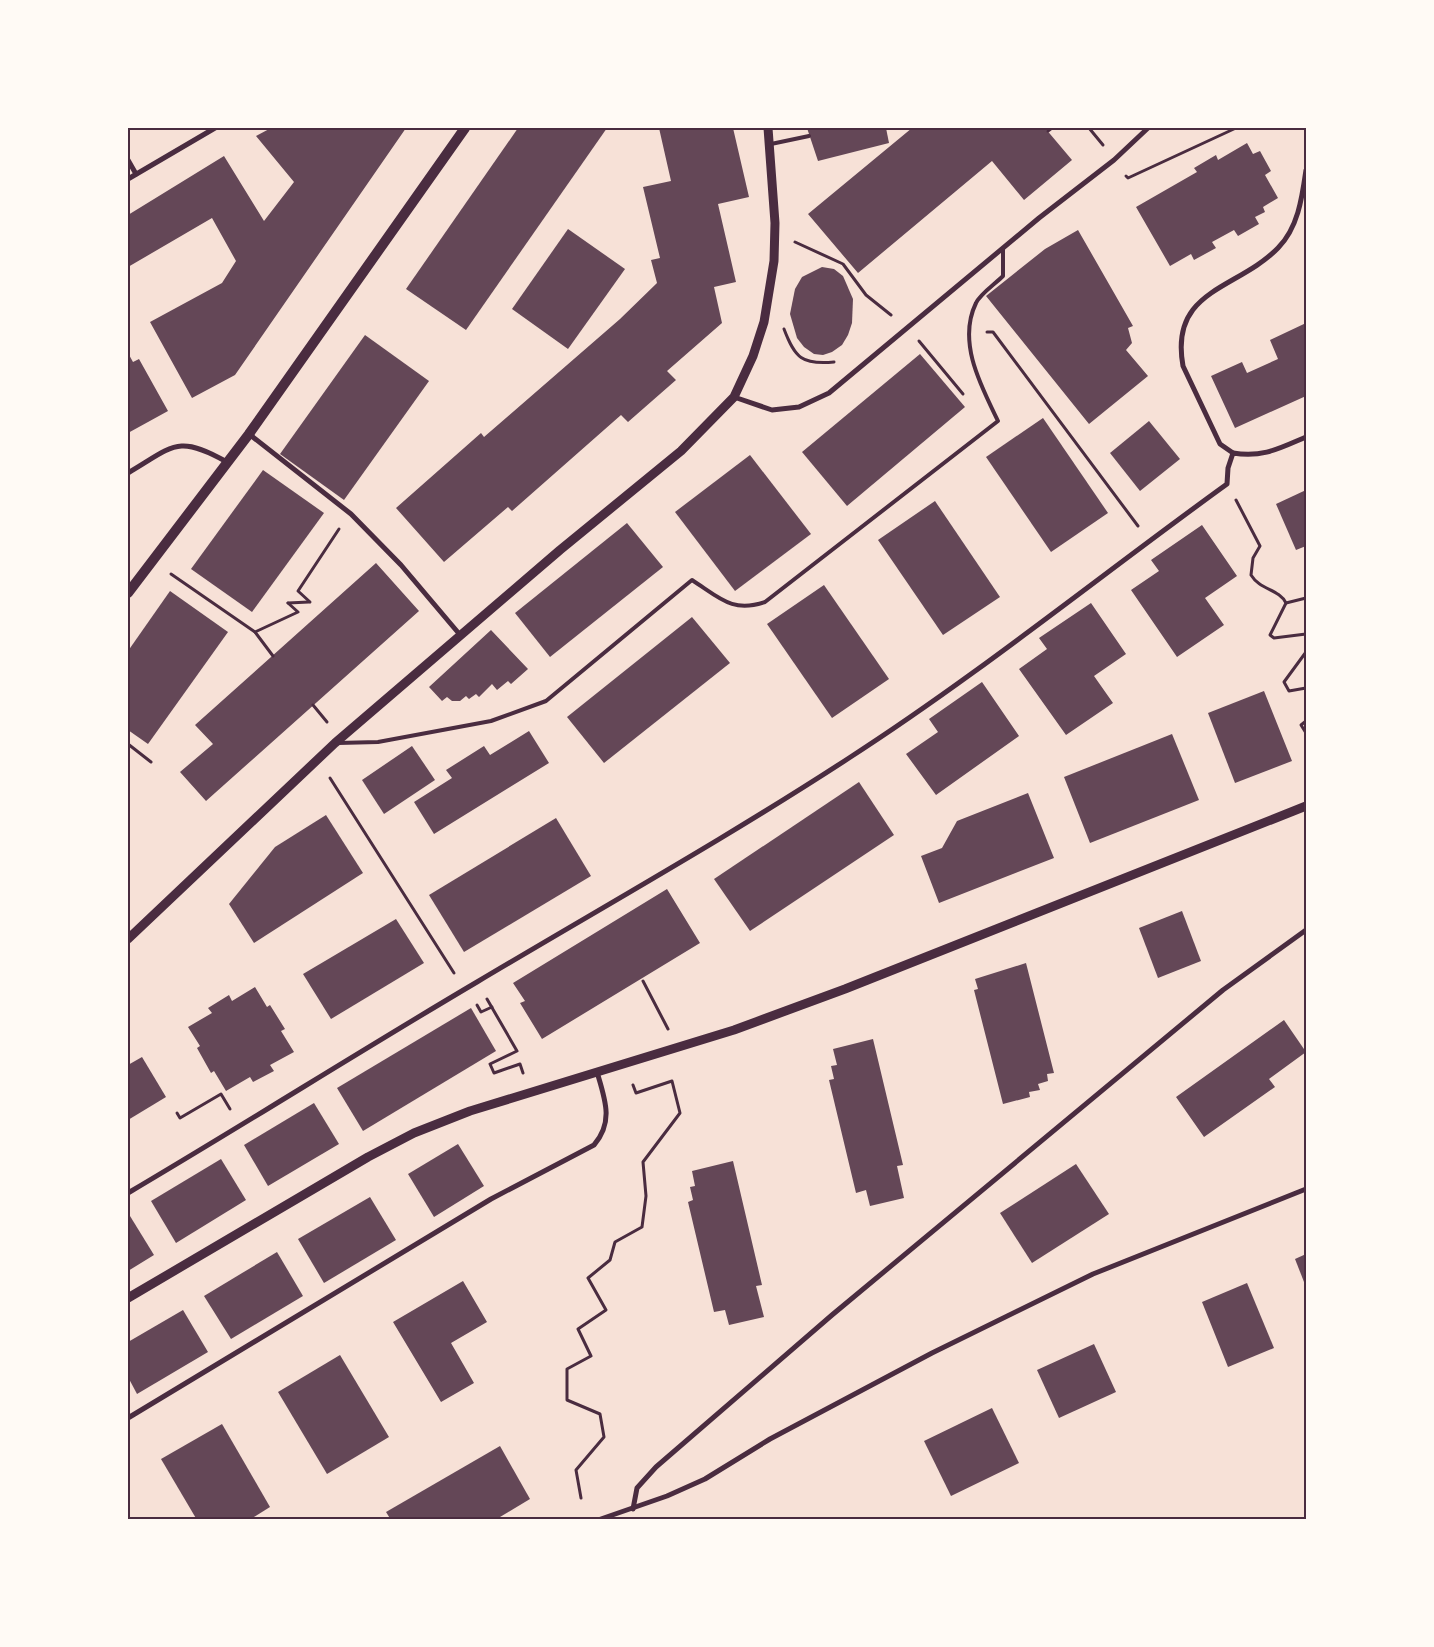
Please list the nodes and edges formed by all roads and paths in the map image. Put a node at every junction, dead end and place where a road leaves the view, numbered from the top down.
1 (215, 128) edge
2 (465, 128) edge
3 (768, 128) edge
4 (1052, 128) edge
5 (1148, 128) edge
6 (1236, 128) edge
7 (1048, 131) dead end
8 (809, 136) dead end
9 (771, 144) junction
10 (128, 160) edge
11 (1114, 160) junction
12 (1306, 170) edge
13 (136, 174) junction
14 (128, 179) edge
15 (792, 241) dead end
16 (1003, 249) junction
17 (783, 326) dead end
18 (909, 328) junction
19 (969, 332) junction
20 (834, 362) dead end
21 (965, 396) dead end
22 (734, 397) junction
23 (249, 434) junction
24 (1306, 437) edge
25 (1233, 453) junction
26 (227, 462) junction
27 (128, 473) edge
28 (1234, 496) dead end
29 (351, 514) junction
30 (1137, 524) dead end
31 (175, 576) dead end
32 (128, 593) edge
33 (1306, 598) edge
34 (1286, 603) junction
35 (255, 632) junction
36 (1306, 634) edge
37 (461, 636) junction
38 (1306, 652) edge
39 (273, 656) dead end
40 (1306, 688) edge
41 (313, 705) dead end
42 (1306, 721) edge
43 (328, 723) dead end
44 (1306, 733) edge
45 (335, 743) junction
46 (128, 744) edge
47 (151, 762) dead end
48 (330, 778) dead end
49 (1306, 806) edge
50 (1306, 930) edge
51 (128, 939) edge
52 (452, 972) dead end
53 (643, 981) dead end
54 (488, 1000) dead end
55 (668, 1030) dead end
56 (597, 1072) junction
57 (523, 1074) dead end
58 (633, 1085) dead end
59 (218, 1096) dead end
60 (177, 1113) dead end
61 (1306, 1190) edge
62 (128, 1193) edge
63 (128, 1298) edge
64 (128, 1418) edge
65 (581, 1498) dead end
66 (633, 1509) junction
67 (598, 1520) edge

1 - 13 street
2 - 23 main road
3 - 9 street
4 - 7 path
5 - 11 street
6 - 11 path
8 - 9 lane
9 - 22 street
10 - 13 street
11 - 16 street
12 - 25 street
13 - 14 street
15 - 18 path
16 - 18 street
16 - 19 lane
17 - 20 path
18 - 21 path
18 - 22 street
19 - 30 path
19 - 45 lane
22 - 37 street
23 - 26 main road
23 - 29 street
24 - 25 street
25 - 62 street
26 - 27 street
26 - 32 main road
28 - 34 path
29 - 35 path
29 - 37 street
31 - 35 path
33 - 34 path
34 - 36 path
35 - 39 path
37 - 45 street
38 - 40 path
41 - 43 path
42 - 44 path
45 - 51 street
46 - 47 path
48 - 52 path
49 - 56 street
50 - 66 street
53 - 55 path
54 - 57 path
56 - 63 street
56 - 64 street
58 - 65 path
59 - 60 path
61 - 66 street
66 - 67 street

